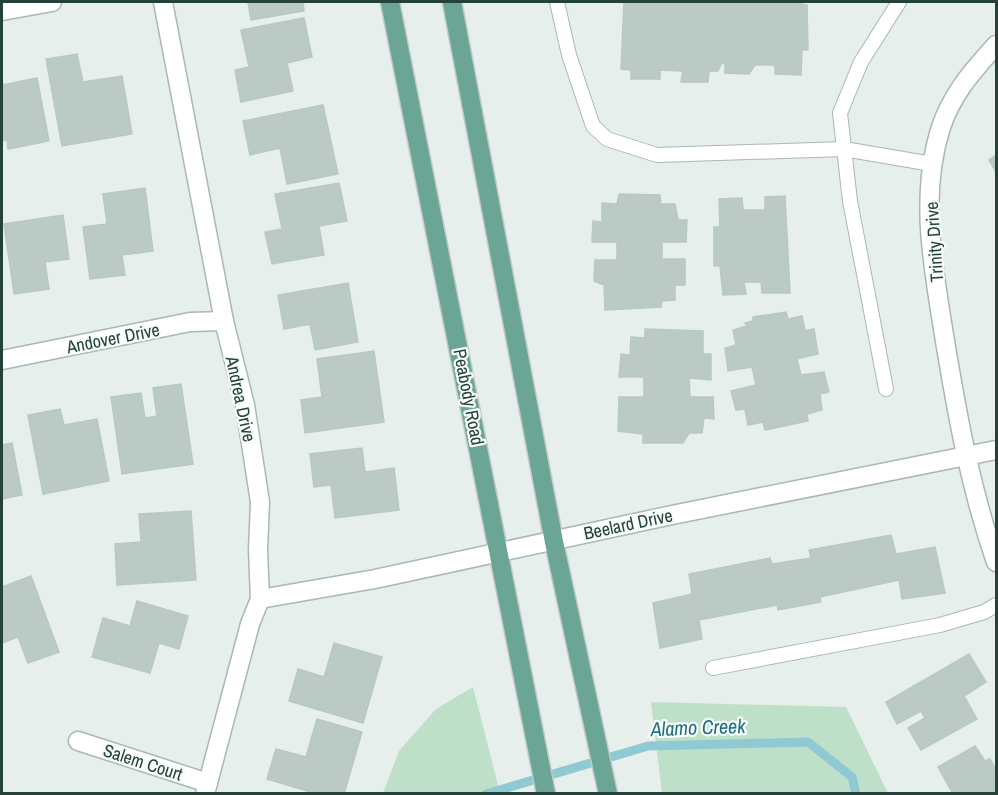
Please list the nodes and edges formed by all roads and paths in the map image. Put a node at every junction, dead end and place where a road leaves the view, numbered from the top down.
1 (52, 2) edge
2 (163, 2) edge
3 (390, 2) edge
4 (452, 2) edge
5 (557, 2) edge
6 (899, 2) edge
7 (2, 11) edge
8 (996, 45) edge
9 (844, 149) junction
10 (932, 164) junction
11 (224, 321) junction
12 (2, 360) edge
13 (886, 389) dead end
14 (996, 450) edge
15 (967, 457) junction
16 (554, 542) junction
17 (498, 554) junction
18 (996, 562) edge
19 (260, 599) junction
20 (996, 604) edge
21 (713, 668) dead end
22 (78, 741) dead end
23 (206, 788) edge
24 (546, 794) edge
25 (608, 794) edge

1 - 7 street
2 - 11 street, Andrea Drive
3 - 17 main road, Peabody Road
4 - 16 main road
5 - 9 lane
6 - 9 lane
8 - 10 street, Trinity Drive
9 - 10 lane
9 - 13 lane
10 - 15 street, Trinity Drive
11 - 12 street, Andover Drive
11 - 19 street, Andrea Drive
14 - 15 street, Beelard Drive
15 - 16 street, Beelard Drive
15 - 18 street, Trinity Drive
16 - 17 street, Beelard Drive
16 - 25 main road
17 - 19 street, Beelard Drive
17 - 24 main road, Peabody Road
19 - 23 street, Andrea Drive
20 - 21 lane
22 - 23 street, Salem Court

